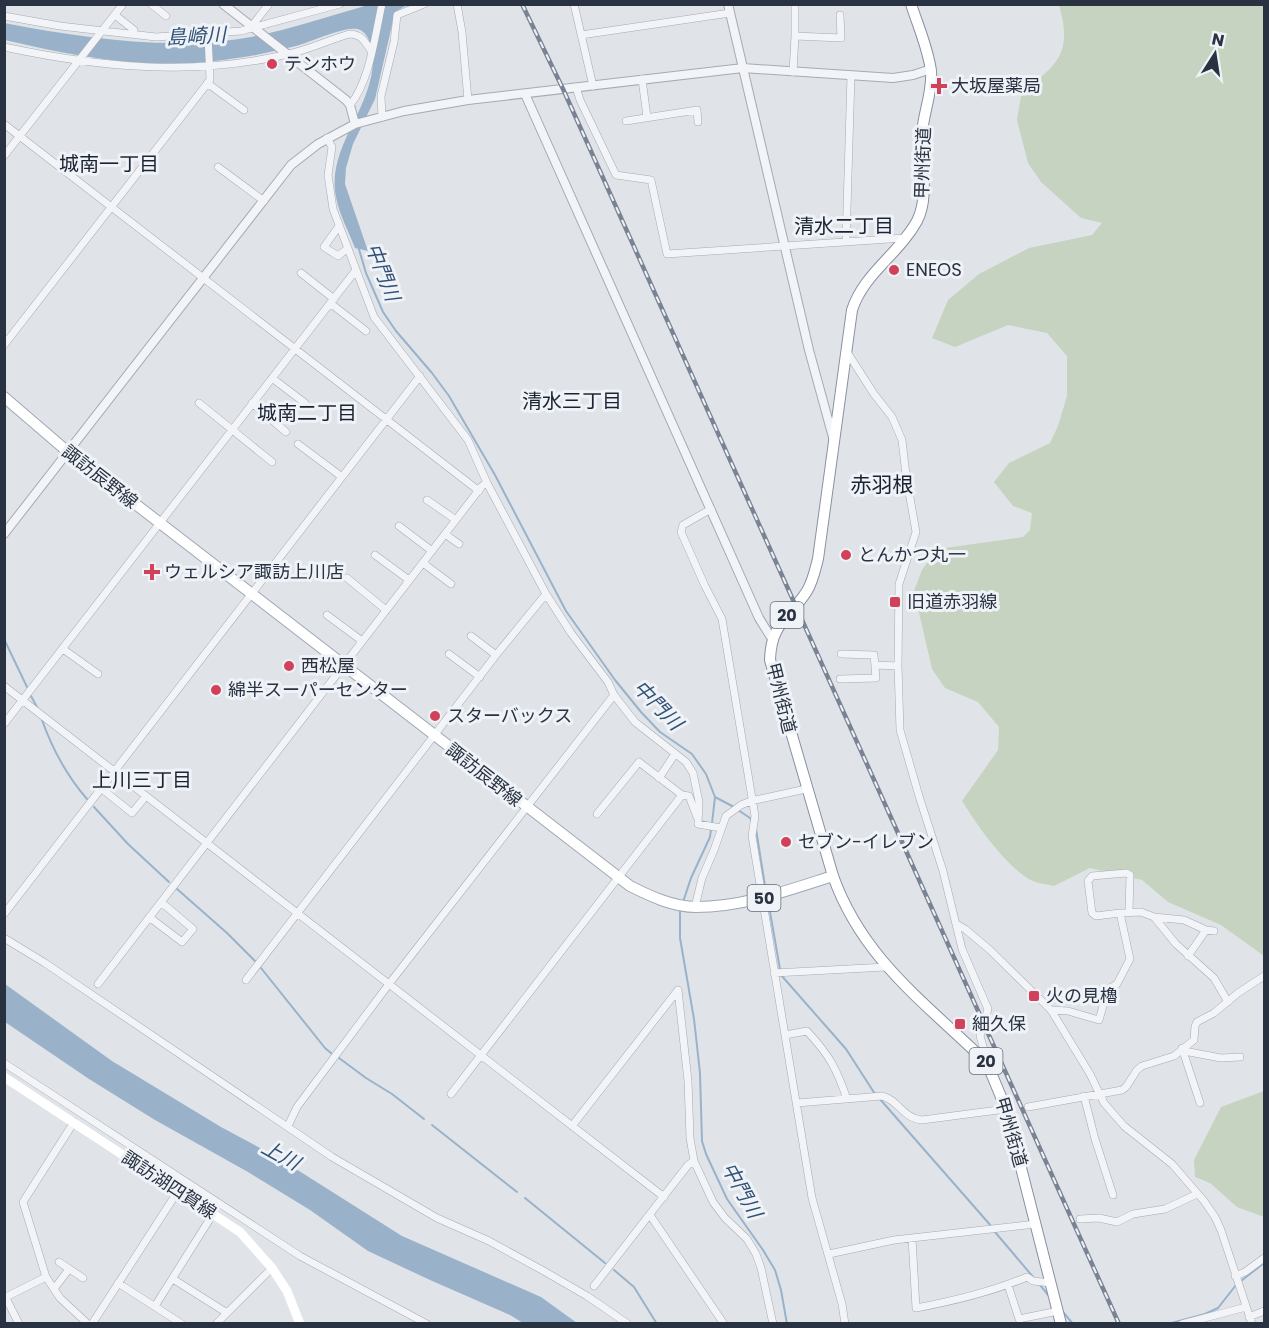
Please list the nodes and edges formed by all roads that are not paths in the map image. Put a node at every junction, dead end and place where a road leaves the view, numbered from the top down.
1 (123, 4) edge
2 (151, 4) edge
3 (223, 4) edge
4 (269, 4) edge
5 (340, 4) edge
6 (382, 4) edge
7 (424, 4) edge
8 (457, 4) edge
9 (574, 4) edge
10 (795, 4) edge
11 (911, 4) edge
12 (729, 9) edge
13 (115, 15) junction
14 (840, 15) dead end
15 (4, 16) edge
16 (166, 16) dead end
17 (254, 29) junction
18 (134, 30) dead end
19 (101, 32) junction
20 (581, 35) junction
21 (795, 36) junction
22 (208, 37) junction
23 (4, 47) edge
24 (372, 48) junction
25 (285, 53) junction
26 (80, 59) junction
27 (210, 65) junction
28 (742, 68) junction
29 (931, 69) junction
30 (793, 72) junction
31 (851, 75) junction
32 (642, 79) junction
33 (207, 83) junction
34 (593, 86) junction
35 (576, 87) junction
36 (525, 93) junction
37 (468, 100) junction
38 (350, 105) junction
39 (244, 110) dead end
40 (382, 117) junction
41 (646, 117) junction
42 (626, 121) dead end
43 (698, 122) dead end
44 (4, 124) edge
45 (355, 124) junction
46 (20, 136) junction
47 (327, 138) junction
48 (4, 156) edge
49 (218, 167) dead end
50 (264, 201) junction
51 (112, 207) junction
52 (339, 226) junction
53 (904, 238) junction
54 (846, 242) junction
55 (785, 247) junction
56 (348, 248) junction
57 (356, 270) junction
58 (301, 273) dead end
59 (204, 278) junction
60 (332, 301) junction
61 (366, 331) dead end
62 (4, 345) edge
63 (295, 348) junction
64 (847, 352) junction
65 (420, 376) junction
66 (272, 378) junction
67 (4, 397) edge
68 (199, 403) dead end
69 (252, 403) junction
70 (305, 404) dead end
71 (387, 419) junction
72 (232, 430) junction
73 (286, 432) dead end
74 (834, 443) junction
75 (298, 444) dead end
76 (68, 452) junction
77 (272, 462) dead end
78 (342, 477) junction
79 (487, 483) junction
80 (479, 491) junction
81 (427, 500) dead end
82 (711, 509) junction
83 (456, 520) junction
84 (160, 524) junction
85 (399, 526) dead end
86 (4, 534) edge
87 (445, 534) junction
88 (459, 544) dead end
89 (432, 551) junction
90 (375, 555) dead end
91 (423, 563) junction
92 (346, 578) dead end
93 (409, 580) junction
94 (451, 584) dead end
95 (546, 594) junction
96 (250, 595) junction
97 (386, 610) junction
98 (327, 615) dead end
99 (471, 636) dead end
100 (772, 639) junction
101 (362, 641) junction
102 (63, 649) junction
103 (450, 654) dead end
104 (841, 654) dead end
105 (496, 655) junction
106 (875, 665) junction
107 (343, 666) junction
108 (898, 666) junction
109 (98, 674) dead end
110 (480, 677) junction
111 (840, 679) dead end
112 (4, 686) edge
113 (614, 695) junction
114 (23, 700) junction
115 (4, 724) edge
116 (434, 737) junction
117 (675, 754) junction
118 (115, 771) junction
119 (659, 777) junction
120 (102, 789) junction
121 (806, 789) junction
122 (682, 795) junction
123 (146, 796) junction
124 (751, 801) junction
125 (526, 808) junction
126 (597, 814) dead end
127 (700, 822) junction
128 (720, 828) junction
129 (206, 842) junction
130 (833, 876) junction
131 (618, 878) junction
132 (763, 898) junction
133 (160, 902) junction
134 (693, 907) junction
135 (1129, 911) junction
136 (298, 913) junction
137 (1119, 913) junction
138 (4, 914) edge
139 (149, 916) junction
140 (1154, 917) junction
141 (958, 925) junction
142 (4, 938) edge
143 (1188, 956) junction
144 (886, 967) junction
145 (778, 972) junction
146 (1264, 976) edge
147 (246, 980) dead end
148 (98, 984) dead end
149 (389, 984) junction
150 (1228, 1002) junction
151 (1051, 1010) junction
152 (785, 1035) junction
153 (1183, 1049) junction
154 (480, 1055) junction
155 (1240, 1057) dead end
156 (4, 1063) edge
157 (987, 1063) junction
158 (4, 1077) edge
159 (451, 1094) dead end
160 (1098, 1094) junction
161 (1084, 1096) junction
162 (847, 1099) junction
163 (797, 1103) junction
164 (1200, 1103) dead end
165 (1029, 1107) dead end
166 (1006, 1109) junction
167 (74, 1122) junction
168 (288, 1126) junction
169 (572, 1126) junction
170 (694, 1161) junction
171 (178, 1191) junction
172 (1197, 1194) junction
173 (1113, 1195) dead end
174 (664, 1197) junction
175 (213, 1214) junction
176 (650, 1215) junction
177 (1080, 1219) dead end
178 (1036, 1224) junction
179 (912, 1238) junction
180 (829, 1254) junction
181 (1264, 1258) edge
182 (59, 1262) dead end
183 (272, 1268) junction
184 (69, 1269) junction
185 (46, 1277) junction
186 (83, 1278) dead end
187 (1236, 1278) junction
188 (173, 1279) junction
189 (118, 1283) junction
190 (1008, 1285) junction
191 (594, 1286) dead end
192 (1049, 1286) junction
193 (54, 1289) junction
194 (5, 1298) edge
195 (155, 1306) junction
196 (1246, 1307) junction
197 (1058, 1311) junction
198 (1264, 1311) edge
199 (227, 1313) junction
200 (1251, 1320) edge
201 (19, 1323) edge
202 (90, 1323) edge
203 (182, 1323) edge
204 (216, 1323) edge
205 (300, 1323) edge
206 (427, 1323) edge
207 (628, 1323) edge
208 (724, 1323) edge
209 (773, 1323) edge
210 (844, 1323) edge
211 (1061, 1323) edge
212 (1182, 1323) edge

1 - 13 street
2 - 16 street
3 - 17 street
4 - 17 street
5 - 17 street
6 - 24 street
7 - 40 street
8 - 37 street
9 - 20 street
10 - 21 street
11 - 29 main road, 甲州街道 / 20
12 - 20 street
12 - 28 street
13 - 18 street
13 - 19 street
14 - 21 street
15 - 19 street
17 - 22 street
17 - 25 street
19 - 22 street
19 - 26 street
20 - 34 street
21 - 30 street
22 - 27 street
23 - 26 street
24 - 25 street
24 - 38 street
25 - 27 street
25 - 38 street
26 - 27 street
26 - 46 street
27 - 33 street
28 - 30 street
28 - 32 street
28 - 55 street
29 - 31 street
29 - 53 main road, 甲州街道 / 20
30 - 31 street
31 - 54 street
32 - 34 street
32 - 41 street
33 - 39 street
33 - 51 street
34 - 35 street
35 - 36 street
35 - 55 street
36 - 37 street
36 - 82 street
37 - 40 street
38 - 45 street
40 - 45 street
41 - 42 street
41 - 43 street
44 - 46 street
45 - 47 street
46 - 48 street
46 - 51 street
47 - 50 street
47 - 52 street
49 - 50 street
50 - 59 street
51 - 59 street
51 - 62 street
52 - 56 street
52 - 56 street
53 - 54 street
53 - 64 main road, 甲州街道 / 20
54 - 55 street
55 - 74 street
56 - 57 street
57 - 60 street
57 - 65 street
58 - 60 street
59 - 63 street
59 - 76 street
60 - 61 street
60 - 63 street
63 - 66 street
63 - 71 street
64 - 74 main road, 甲州街道 / 20
64 - 108 street
65 - 71 street
65 - 79 street
66 - 69 street
66 - 70 street
67 - 76 main road, 諏訪辰野線 / 50
68 - 72 street
69 - 72 street
69 - 73 street
71 - 78 street
71 - 80 street
72 - 77 street
72 - 84 street
74 - 100 main road, 甲州街道 / 20
75 - 78 street
76 - 84 main road, 諏訪辰野線 / 50
76 - 86 street
78 - 96 street
79 - 80 street
79 - 95 street
80 - 83 street
81 - 83 street
82 - 100 street
82 - 124 street
83 - 87 street
84 - 96 main road, 諏訪辰野線 / 50
84 - 102 street
85 - 89 street
87 - 88 street
87 - 89 street
89 - 91 street
90 - 93 street
91 - 93 street
91 - 94 street
92 - 97 street
93 - 97 street
95 - 105 street
95 - 113 street
96 - 107 main road, 諏訪辰野線 / 50
96 - 118 street
97 - 101 street
98 - 101 street
99 - 105 street
100 - 121 main road, 甲州街道 / 20
101 - 107 street
102 - 109 street
102 - 114 street
103 - 110 street
104 - 106 street
105 - 110 street
106 - 108 street
106 - 111 street
107 - 116 main road, 諏訪辰野線 / 50
107 - 129 street
108 - 141 street
110 - 116 street
112 - 114 street
113 - 117 street
113 - 125 street
114 - 115 street
114 - 118 street
116 - 125 main road, 諏訪辰野線 / 50
116 - 136 street
117 - 119 street
117 - 127 street
118 - 120 street
118 - 123 street
119 - 122 street
119 - 126 street
120 - 123 street
120 - 138 street
121 - 124 street
121 - 130 main road, 甲州街道 / 20
122 - 127 street
122 - 131 street
123 - 129 street
124 - 128 street
124 - 132 street
125 - 131 main road, 諏訪辰野線 / 50
125 - 149 street
127 - 128 street
128 - 134 street
129 - 133 street
129 - 136 street
130 - 132 main road, 諏訪辰野線 / 50
130 - 144 main road, 甲州街道 / 20
131 - 134 main road, 諏訪辰野線 / 50
131 - 154 street
132 - 134 main road, 諏訪辰野線 / 50
132 - 145 street
133 - 139 street
133 - 139 street
135 - 137 street
135 - 137 street
135 - 140 street
136 - 147 street
136 - 149 street
137 - 151 street
139 - 148 street
140 - 143 street
140 - 143 street
141 - 151 street
141 - 157 street
142 - 168 street
143 - 150 street
144 - 145 street
144 - 157 main road, 甲州街道 / 20
145 - 152 street
146 - 150 street
149 - 154 street
149 - 168 street
150 - 153 street
151 - 160 street
152 - 162 street
152 - 163 street
153 - 155 street
153 - 160 street
153 - 164 street
154 - 159 street
154 - 169 street
156 - 206 street
157 - 166 main road, 甲州街道 / 20
158 - 167 main road, 諏訪湖四賀線
160 - 161 street
160 - 172 street
161 - 165 street
161 - 173 street
162 - 163 street
162 - 166 street
163 - 180 street
166 - 178 main road, 甲州街道 / 20
167 - 171 main road, 諏訪湖四賀線
167 - 185 street
168 - 207 street
169 - 170 street
169 - 174 street
170 - 174 street
170 - 209 street
171 - 175 main road, 諏訪湖四賀線
171 - 189 street
172 - 177 street
172 - 187 street
174 - 176 street
175 - 183 main road, 諏訪湖四賀線
175 - 188 street
176 - 191 street
176 - 208 street
178 - 179 street
178 - 192 main road, 甲州街道 / 20
179 - 180 street
179 - 190 street
180 - 210 street
181 - 187 street
182 - 184 street
183 - 199 street
183 - 205 main road, 諏訪湖四賀線
184 - 186 street
184 - 193 street
185 - 193 street
185 - 194 street
187 - 196 street
188 - 195 street
188 - 199 street
189 - 195 street
189 - 202 street
190 - 192 street
190 - 197 street
192 - 197 main road, 甲州街道 / 20
193 - 202 street
194 - 201 street
195 - 203 street
196 - 200 street
196 - 212 street
197 - 211 main road, 甲州街道 / 20
198 - 200 street
199 - 204 street

